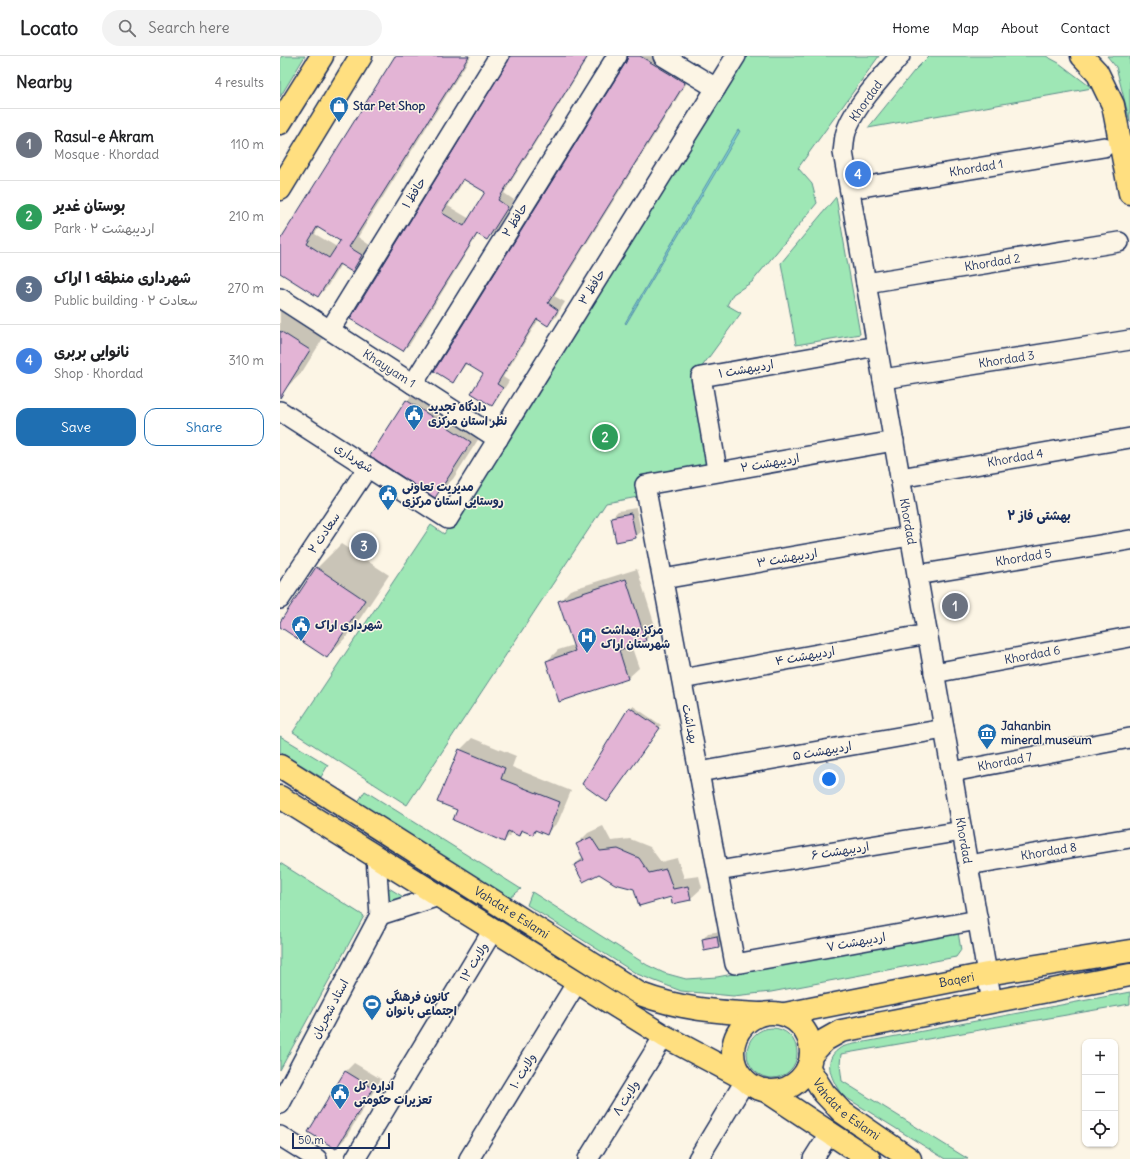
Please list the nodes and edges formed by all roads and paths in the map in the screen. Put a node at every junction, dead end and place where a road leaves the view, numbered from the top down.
1 (322, 56) edge
2 (361, 56) edge
3 (499, 56) edge
4 (617, 56) edge
5 (663, 56) edge
6 (736, 56) edge
7 (900, 56) edge
8 (1082, 56) edge
9 (716, 88) junction
10 (280, 123) edge
11 (1104, 147) dead end
12 (280, 189) edge
13 (850, 189) junction
14 (1130, 193) edge
15 (1119, 242) dead end
16 (866, 283) junction
17 (280, 298) edge
18 (330, 330) junction
19 (1130, 340) edge
20 (877, 346) junction
21 (883, 379) junction
22 (413, 384) junction
23 (280, 412) edge
24 (1130, 438) edge
25 (498, 439) junction
26 (894, 441) junction
27 (716, 464) dead end
28 (368, 467) junction
29 (900, 478) junction
30 (645, 484) joint
31 (448, 519) joint
32 (910, 536) junction
33 (1130, 540) edge
34 (917, 575) junction
35 (663, 579) junction
36 (280, 599) edge
37 (928, 634) junction
38 (1130, 637) edge
39 (934, 673) junction
40 (682, 679) junction
41 (944, 729) junction
42 (1130, 738) edge
43 (280, 766) edge
44 (699, 772) junction
45 (952, 772) junction
46 (280, 797) edge
47 (962, 831) junction
48 (1130, 838) edge
49 (376, 857) junction
50 (968, 865) junction
51 (718, 871) junction
52 (439, 896) junction
53 (380, 915) junction
54 (978, 920) junction
55 (493, 930) junction
56 (1130, 951) edge
57 (735, 964) joint
58 (987, 974) junction
59 (1130, 975) edge
60 (577, 982) junction
61 (992, 1002) junction
62 (759, 1014) junction
63 (785, 1014) junction
64 (664, 1036) junction
65 (810, 1061) junction
66 (744, 1079) junction
67 (765, 1090) junction
68 (280, 1104) edge
69 (830, 1132) junction
70 (280, 1136) edge
71 (317, 1159) edge
72 (355, 1159) edge
73 (469, 1159) edge
74 (588, 1159) edge
75 (698, 1159) edge
76 (813, 1159) edge
77 (869, 1159) edge
78 (910, 1159) edge

1 - 10 main road
2 - 12 main road
3 - 18 street, حافظ ۱
4 - 22 street, حافظ ۲
5 - 9 street
6 - 9 street, حافظ ۳
7 - 13 street, Khordad
8 - 14 main road
9 - 25 street, حافظ ۳
11 - 13 street, Khordad 1
13 - 16 street, Khordad
15 - 16 street, Khordad 2
16 - 20 street, Khordad
17 - 18 street, Khayyam 1
18 - 22 street, Khayyam 1
19 - 21 street, Khordad 3
20 - 21 street, Khordad
20 - 27 street, اردیبهشت ۱
21 - 26 street, Khordad
22 - 25 street, Khayyam 1
23 - 28 street, شهرداری
24 - 29 street, Khordad 4
25 - 31 street, حافظ ۳
26 - 29 street, Khordad
26 - 30 street, اردیبهشت ۲
28 - 31 street, شهرداری
28 - 36 street, سعادت ۲
29 - 32 street, Khordad
30 - 35 street, بهداشت
32 - 34 street, Khordad
32 - 35 street, اردیبهشت ۳
33 - 34 street, Khordad 5
34 - 37 street, Khordad
35 - 40 street, بهداشت
37 - 39 street, Khordad
37 - 40 street, اردیبهشت ۴
38 - 39 street, Khordad 6
39 - 41 street, Khordad
40 - 44 street, بهداشت
41 - 44 street, اردیبهشت ۵
41 - 45 street, Khordad
42 - 45 street, Khordad 7
43 - 62 main road, Vahdat e Eslami
44 - 51 street, بهداشت
45 - 47 street, Khordad
46 - 49 main road, Vahdat e Eslami
47 - 50 street, Khordad
47 - 51 street, اردیبهشت ۶
48 - 50 street, Khordad 8
49 - 52 main road, Vahdat e Eslami
49 - 53 street
50 - 54 street, Khordad
51 - 57 street, بهداشت
52 - 53 street
52 - 55 main road, Vahdat e Eslami
53 - 68 street, استاد شجریان
54 - 57 street, اردیبهشت ۷
54 - 58 street, Khordad
55 - 60 main road, Vahdat e Eslami
55 - 72 street, ولایت ۱۲
56 - 58 main road, Baqeri
58 - 61 street, Khordad
58 - 63 main road, Baqeri
59 - 61 main road
60 - 64 main road, Vahdat e Eslami
60 - 73 street, ولایت ۱۰
61 - 65 main road
62 - 63 main road
62 - 66 main road
63 - 65 main road
64 - 66 main road, Vahdat e Eslami
64 - 74 street, ولایت ۸
65 - 67 main road
65 - 78 main road, Vahdat e Eslami
66 - 67 main road
66 - 75 street
67 - 69 main road, Vahdat e Eslami
69 - 76 street
69 - 77 main road, Vahdat e Eslami
70 - 71 street

